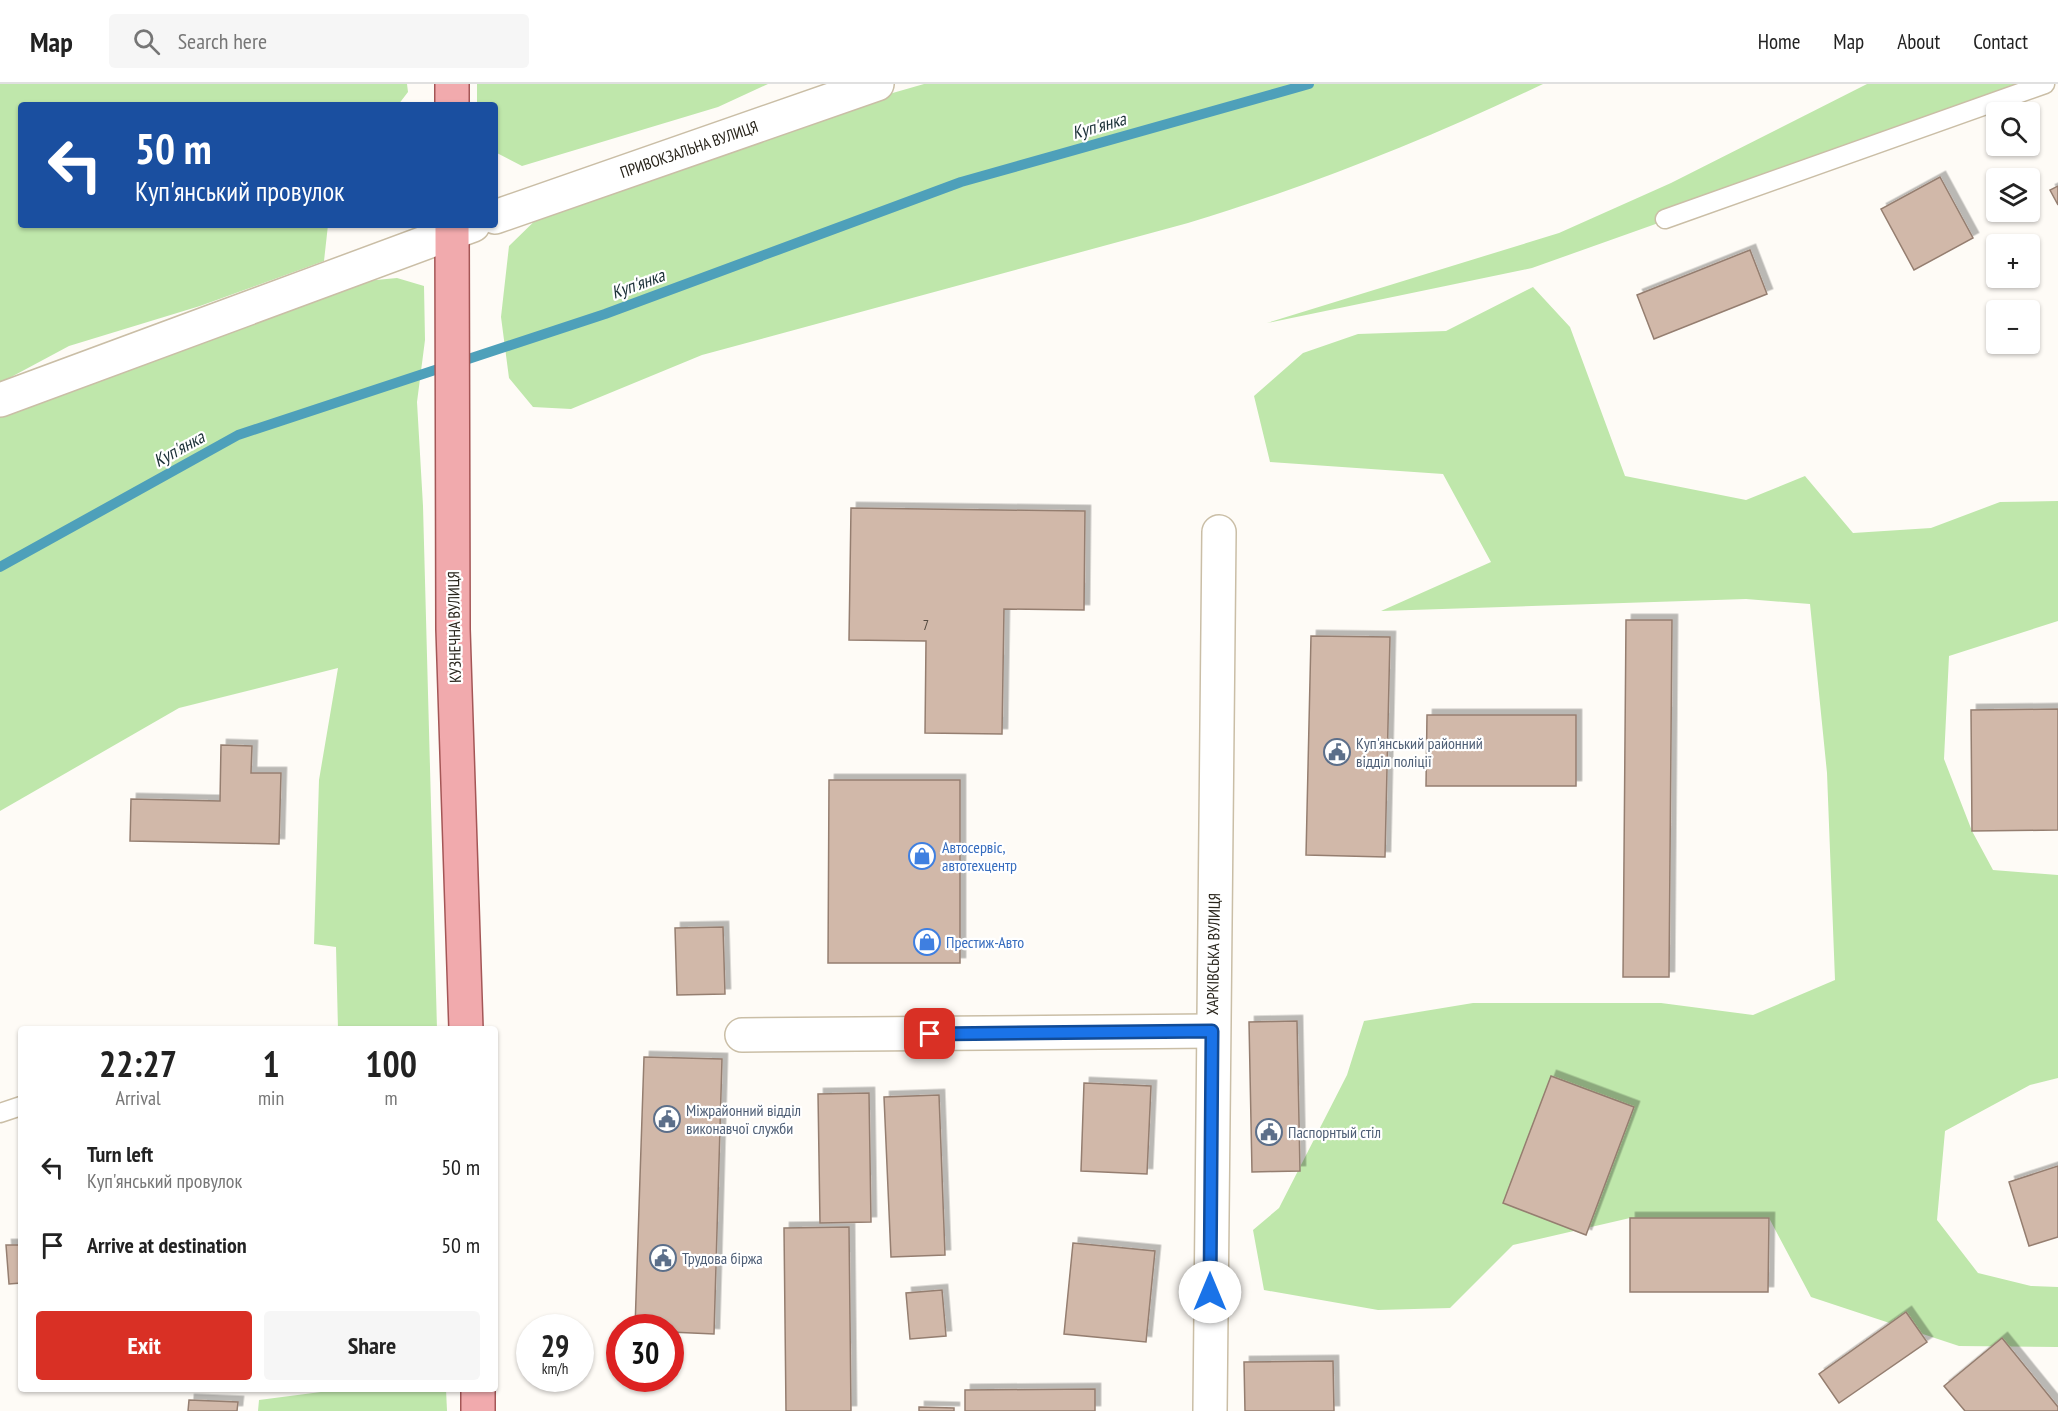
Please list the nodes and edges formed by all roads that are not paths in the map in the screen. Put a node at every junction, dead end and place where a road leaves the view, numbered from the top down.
1 (452, 84) edge
2 (877, 84) edge
3 (2045, 84) edge
4 (452, 102) edge
5 (498, 216) edge
6 (1665, 219) dead end
7 (452, 228) edge
8 (466, 228) edge
9 (0, 400) edge
10 (1219, 532) dead end
11 (466, 1026) edge
12 (1212, 1031) junction
13 (742, 1035) dead end
14 (478, 1392) edge
15 (478, 1411) edge
16 (1210, 1411) edge

1 - 4 main road
2 - 5 street, ПРИВОКЗАЛЬНА ВУЛИЦЯ
3 - 6 lane
7 - 11 main road, КУЗНЕЧНА ВУЛИЦЯ
8 - 9 street, ПРИВОКЗАЛЬНА ВУЛИЦЯ
10 - 12 street, ХАРКІВСЬКА ВУЛИЦЯ
12 - 13 street
12 - 16 street, ХАРКІВСЬКА ВУЛИЦЯ
14 - 15 main road

